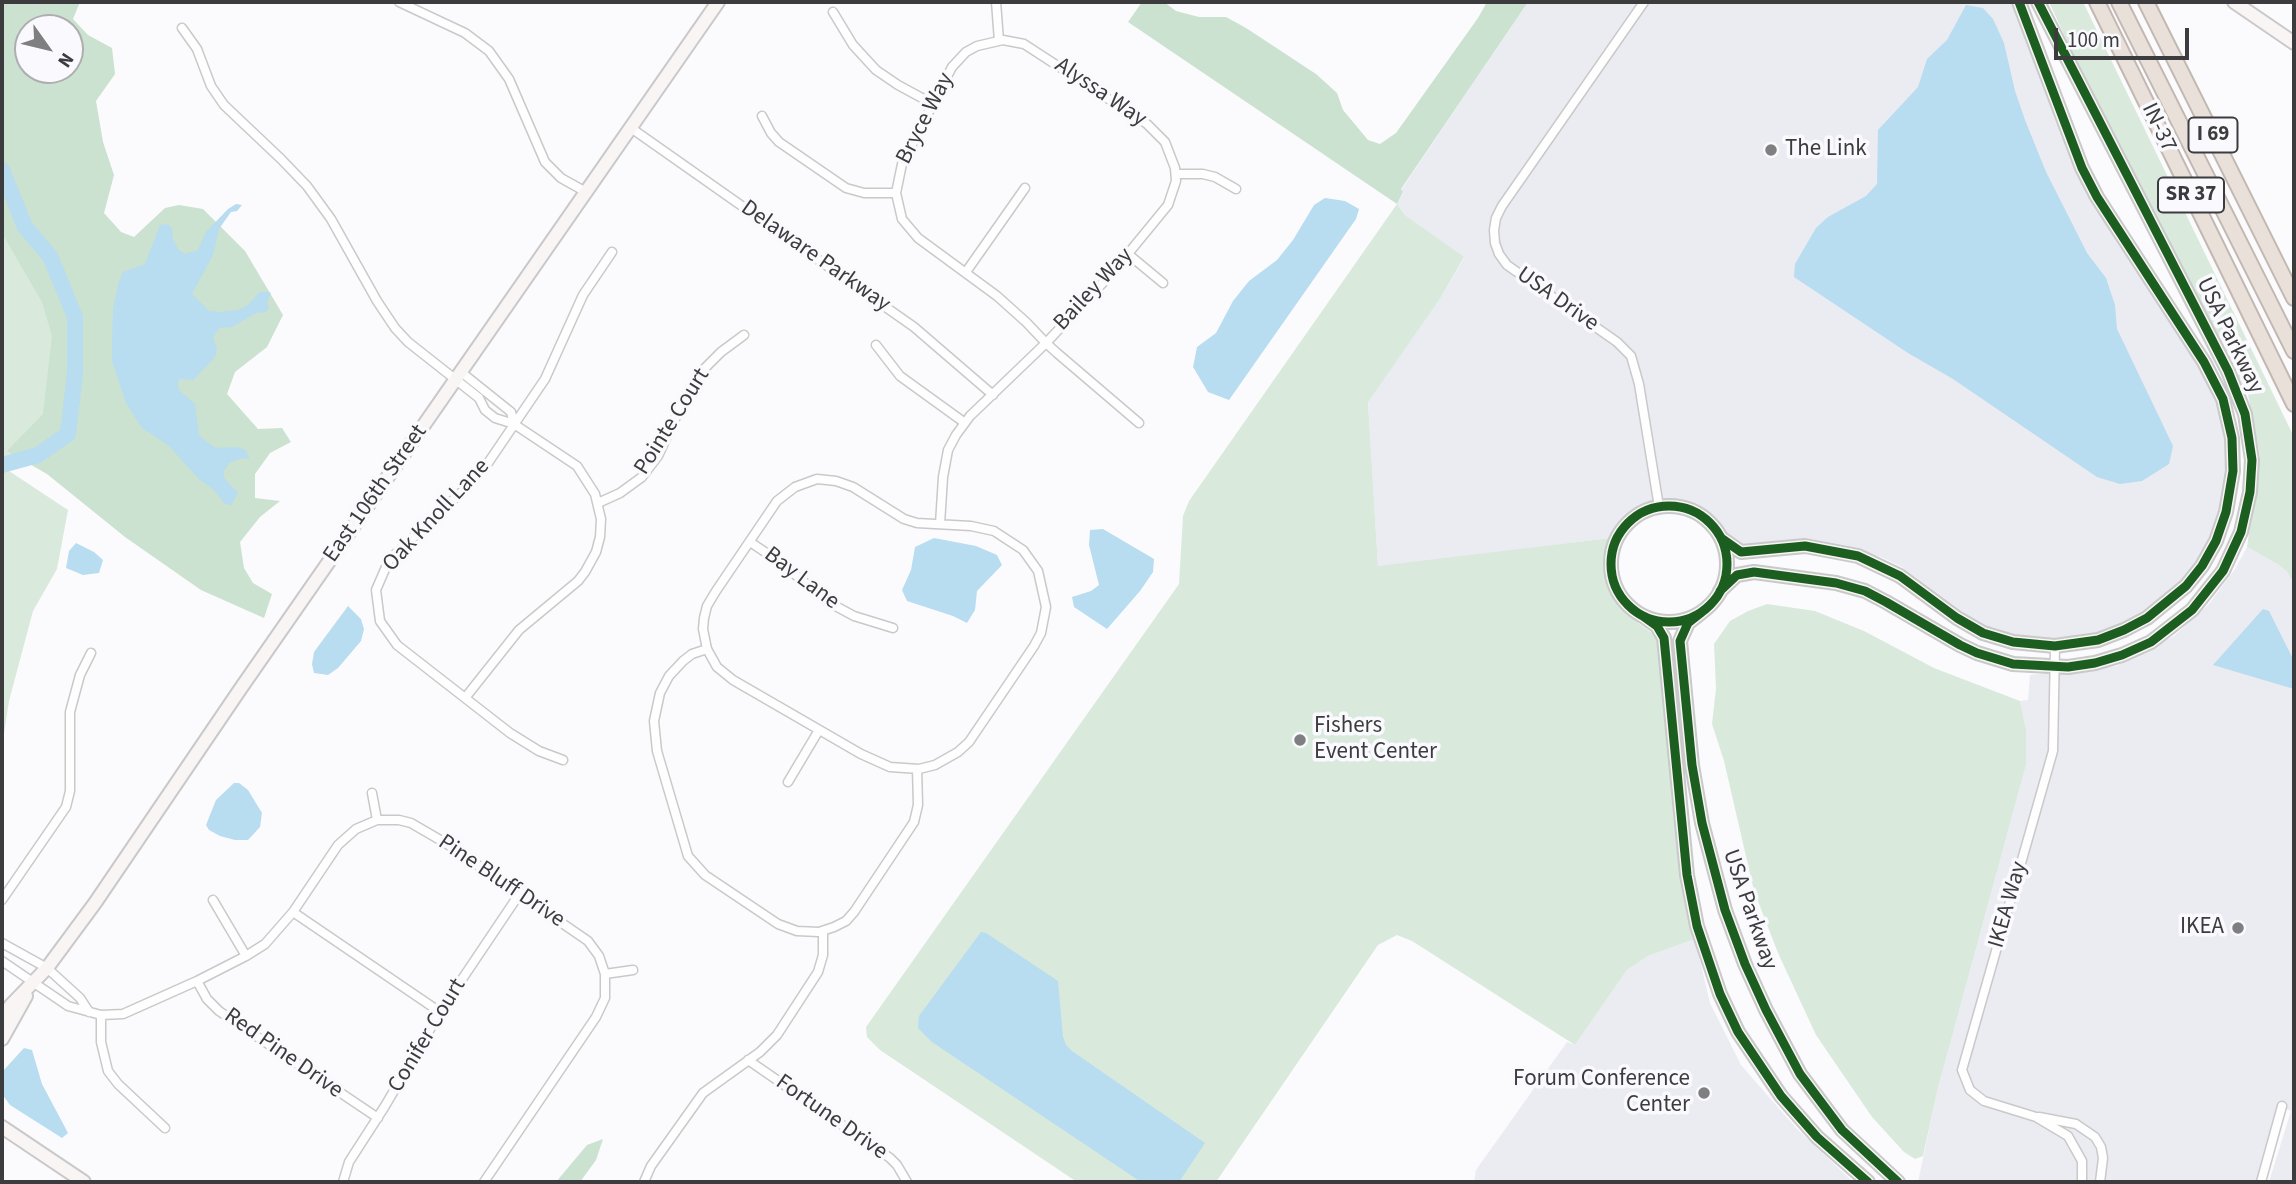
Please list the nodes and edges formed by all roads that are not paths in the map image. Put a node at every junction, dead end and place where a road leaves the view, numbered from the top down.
1 (399, 2) edge
2 (718, 2) edge
3 (996, 2) edge
4 (1644, 2) edge
5 (2020, 2) edge
6 (2038, 2) edge
7 (2097, 2) edge
8 (2119, 2) edge
9 (2146, 2) edge
10 (2234, 2) edge
11 (833, 12) dead end
12 (182, 28) dead end
13 (999, 41) junction
14 (2294, 43) edge
15 (933, 104) junction
16 (762, 116) dead end
17 (631, 128) junction
18 (1176, 174) junction
19 (1025, 188) dead end
20 (1236, 189) dead end
21 (586, 192) junction
22 (896, 192) junction
23 (612, 252) dead end
24 (1128, 254) junction
25 (966, 272) junction
26 (1163, 283) dead end
27 (2294, 296) edge
28 (744, 335) dead end
29 (1046, 342) junction
30 (876, 345) dead end
31 (2294, 351) edge
32 (459, 376) junction
33 (993, 395) junction
34 (2294, 404) edge
35 (965, 423) junction
36 (1139, 423) dead end
37 (514, 424) junction
38 (598, 503) junction
39 (1659, 507) junction
40 (940, 524) junction
41 (1721, 538) junction
42 (750, 542) junction
43 (1720, 591) junction
44 (1702, 611) junction
45 (1643, 616) junction
46 (893, 628) dead end
47 (2054, 646) junction
48 (707, 649) junction
49 (91, 653) dead end
50 (2054, 668) junction
51 (465, 698) junction
52 (819, 730) junction
53 (563, 760) dead end
54 (917, 769) junction
55 (788, 782) dead end
56 (372, 793) dead end
57 (377, 820) junction
58 (520, 893) junction
59 (2, 900) edge
60 (213, 900) dead end
61 (293, 912) junction
62 (823, 931) junction
63 (2, 943) edge
64 (246, 956) junction
65 (2, 961) edge
66 (47, 968) junction
67 (634, 970) dead end
68 (605, 974) junction
69 (197, 981) junction
70 (33, 984) junction
71 (89, 1012) junction
72 (440, 1012) junction
73 (101, 1016) junction
74 (2, 1018) edge
75 (2, 1039) edge
76 (748, 1060) junction
77 (2282, 1106) dead end
78 (2036, 1117) junction
79 (377, 1118) junction
80 (165, 1128) dead end
81 (5, 1131) edge
82 (84, 1182) edge
83 (343, 1182) edge
84 (484, 1182) edge
85 (644, 1182) edge
86 (907, 1182) edge
87 (1868, 1182) edge
88 (1898, 1182) edge
89 (2082, 1182) edge
90 (2100, 1182) edge
91 (2261, 1182) edge

1 - 21 street
2 - 17 street, East 106th Street
3 - 13 street
4 - 39 street, USA Drive
5 - 47 street, USA Parkway
6 - 50 street, USA Parkway
7 - 34 highway, IN-37 / SR 37
8 - 31 highway, I 69
9 - 27 highway, I 69
10 - 14 street
11 - 15 street
12 - 32 street
13 - 15 street, Bryce Way
13 - 18 street, Alyssa Way
15 - 22 street, Bryce Way
16 - 22 street
17 - 21 street, East 106th Street
17 - 33 street, Delaware Parkway
18 - 20 street
18 - 24 street, Bailey Way
19 - 25 street
21 - 32 street, East 106th Street
22 - 25 street, Bryce Way
23 - 37 street, Oak Knoll Lane
24 - 26 street
24 - 29 street, Bailey Way
25 - 29 street, Bryce Way
28 - 38 street, Pointe Court
29 - 33 street, Bailey Way
29 - 36 street, Bryce Way
30 - 35 street
32 - 37 street
32 - 37 street
32 - 66 street, East 106th Street
33 - 35 street, Bailey Way
35 - 40 street, Bailey Way
37 - 38 street
37 - 51 street, Oak Knoll Lane
38 - 51 street
39 - 41 street, USA Parkway
39 - 45 street, USA Parkway
40 - 42 street
40 - 54 street
41 - 43 street
41 - 47 street, USA Parkway
42 - 46 street, Bay Lane
42 - 48 street
43 - 44 street, USA Parkway
43 - 50 street, USA Parkway
44 - 45 street, USA Parkway
44 - 88 street, USA Parkway
45 - 87 street, USA Parkway
47 - 50 street, IKEA Way
48 - 52 street
48 - 62 street
49 - 59 street
50 - 78 street, IKEA Way
51 - 53 street, Oak Knoll Lane
52 - 54 street
52 - 55 street
54 - 62 street
56 - 57 street
57 - 58 street, Pine Bluff Drive
57 - 61 street
58 - 68 street, Pine Bluff Drive
58 - 72 street, Conifer Court
60 - 64 street
61 - 64 street
61 - 72 street
62 - 76 street
63 - 66 street
64 - 69 street
65 - 70 street
66 - 70 street, East 106th Street
66 - 71 street
67 - 68 street
68 - 84 street
69 - 73 street
69 - 79 street, Red Pine Drive
70 - 71 street
70 - 74 street, East 106th Street
70 - 75 street, East 106th Street
71 - 73 street
72 - 79 street, Conifer Court
73 - 80 street
76 - 85 street
76 - 86 street, Fortune Drive
77 - 91 street
78 - 89 street, IKEA Way
78 - 90 street, IKEA Way
79 - 83 street, Conifer Court
81 - 82 street

